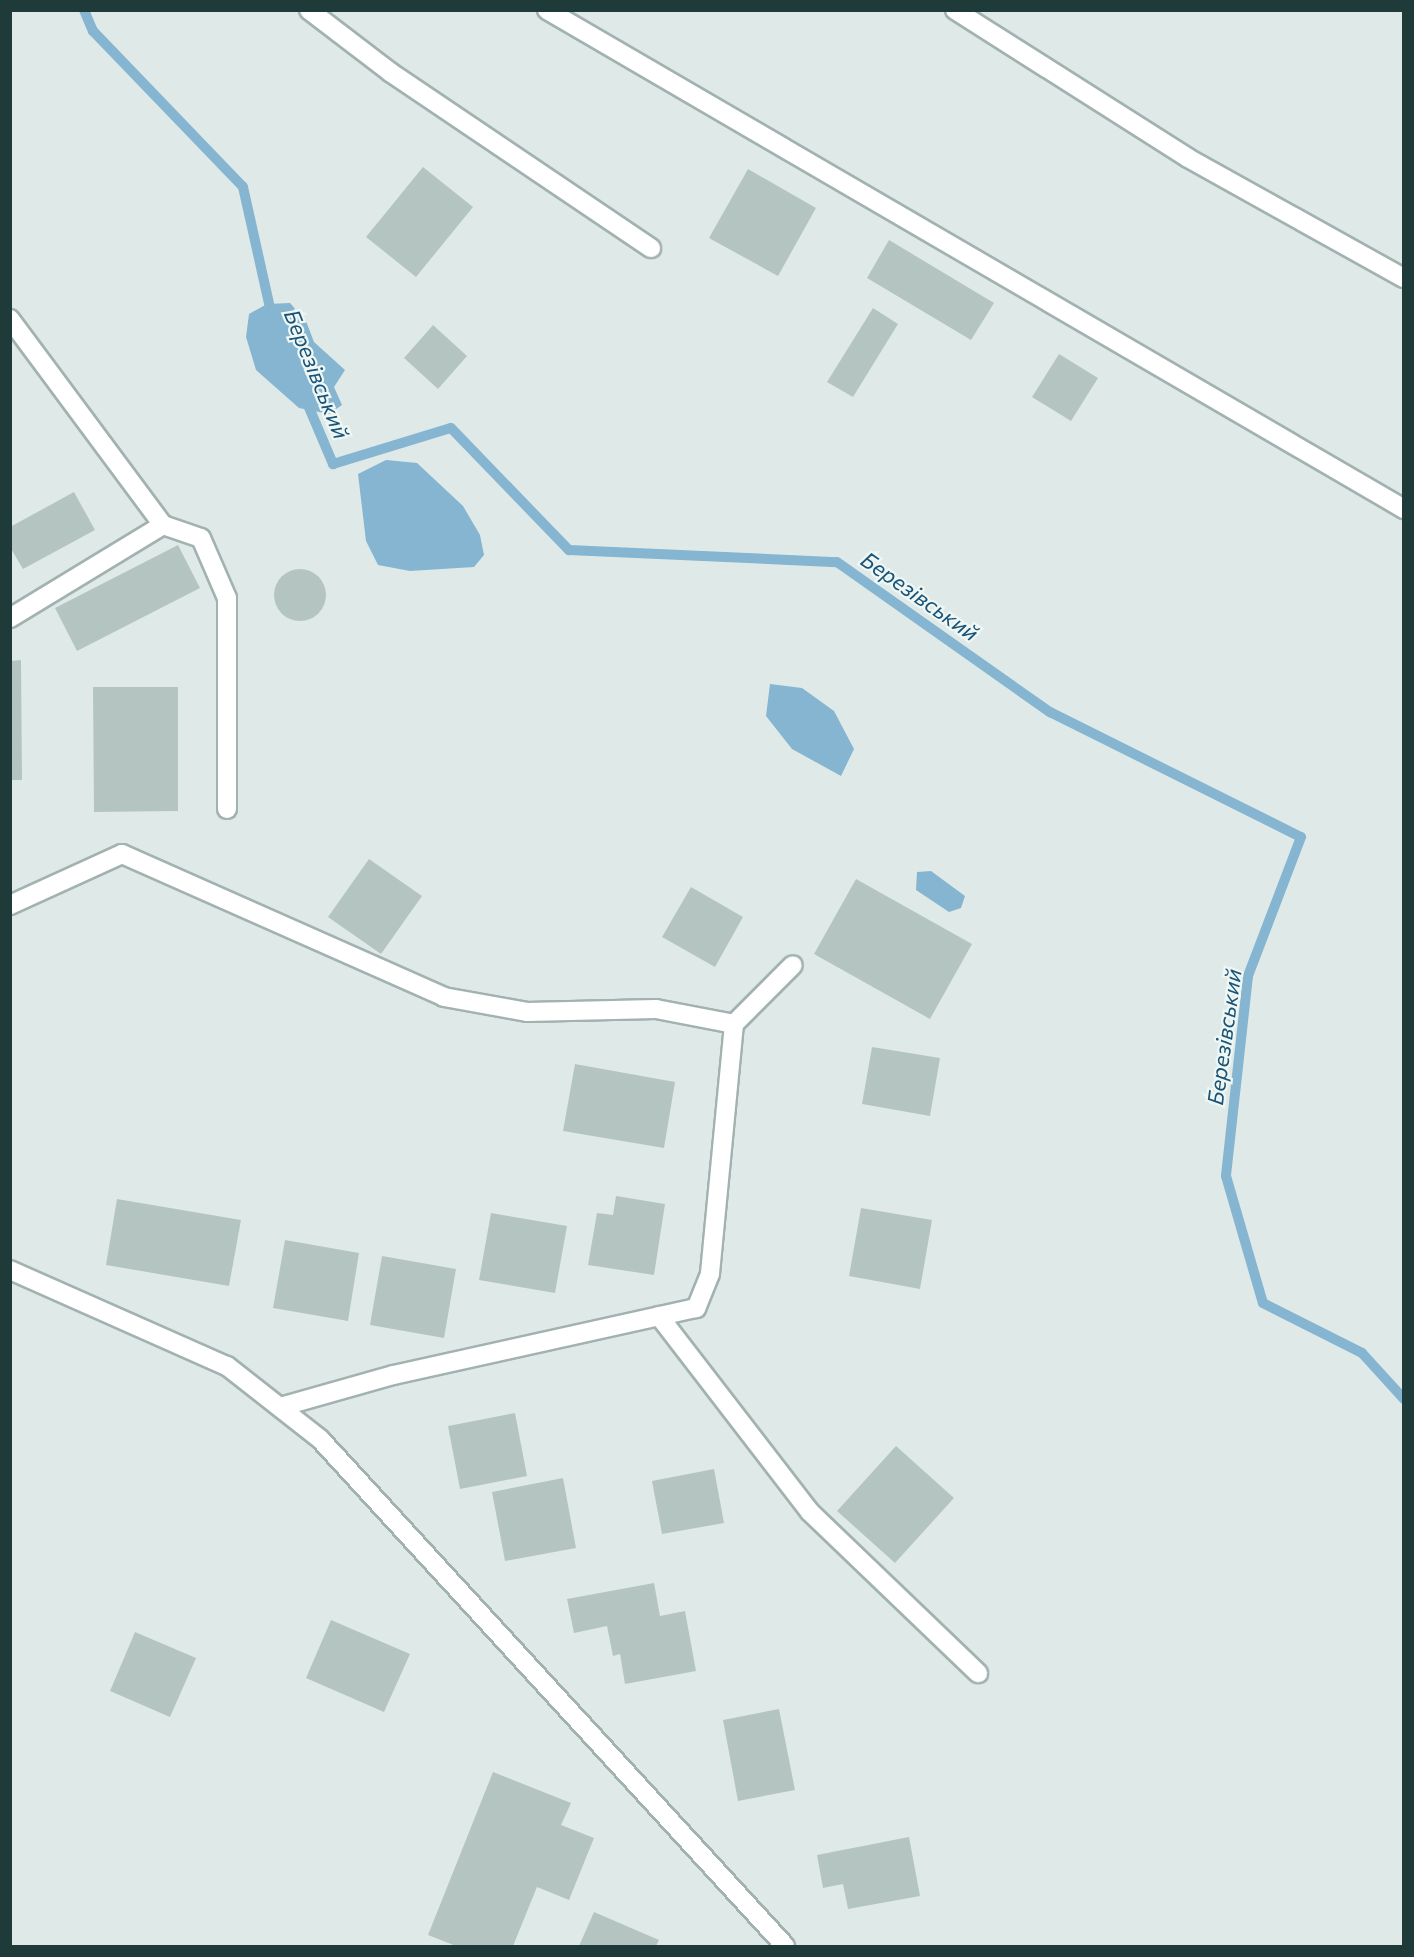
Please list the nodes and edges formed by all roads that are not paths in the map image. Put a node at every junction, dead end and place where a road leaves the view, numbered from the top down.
1 (309, 10) edge
2 (547, 10) edge
3 (955, 10) edge
4 (651, 248) dead end
5 (1404, 278) edge
6 (10, 319) edge
7 (1404, 509) edge
8 (163, 525) junction
9 (10, 618) edge
10 (227, 808) dead end
11 (10, 905) edge
12 (793, 965) dead end
13 (734, 1024) junction
14 (10, 1270) edge
15 (659, 1316) junction
16 (280, 1407) junction
17 (978, 1673) dead end
18 (785, 1947) edge

1 - 4 street
2 - 7 street
3 - 5 street
6 - 8 street
8 - 9 street
8 - 10 street
11 - 13 street
12 - 13 street
13 - 15 street
14 - 16 street
15 - 16 street
15 - 17 street
16 - 18 street

